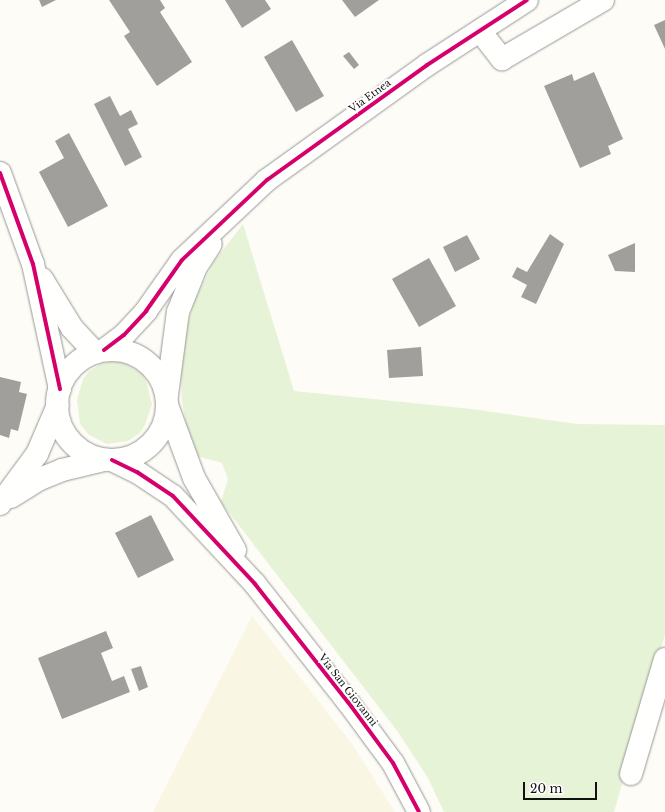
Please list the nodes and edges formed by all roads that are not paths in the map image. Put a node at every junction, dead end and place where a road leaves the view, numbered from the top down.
1 (528, 0) edge
2 (603, 0) edge
3 (480, 31) junction
4 (0, 173) edge
5 (230, 215) junction
6 (33, 264) junction
7 (99, 352) junction
8 (59, 397) junction
9 (167, 401) junction
10 (108, 460) junction
11 (255, 584) junction
12 (665, 659) edge
13 (631, 774) dead end
14 (419, 812) edge

1 - 3 street, Via Etnea
2 - 3 street
3 - 5 street, Via Etnea
4 - 6 street
5 - 7 street
5 - 9 street
6 - 7 street
6 - 8 street
7 - 8 street
7 - 9 street
8 - 10 street
8 - 10 street
9 - 10 street
9 - 11 street
10 - 11 street
11 - 14 street, Via San Giovanni
12 - 13 street

